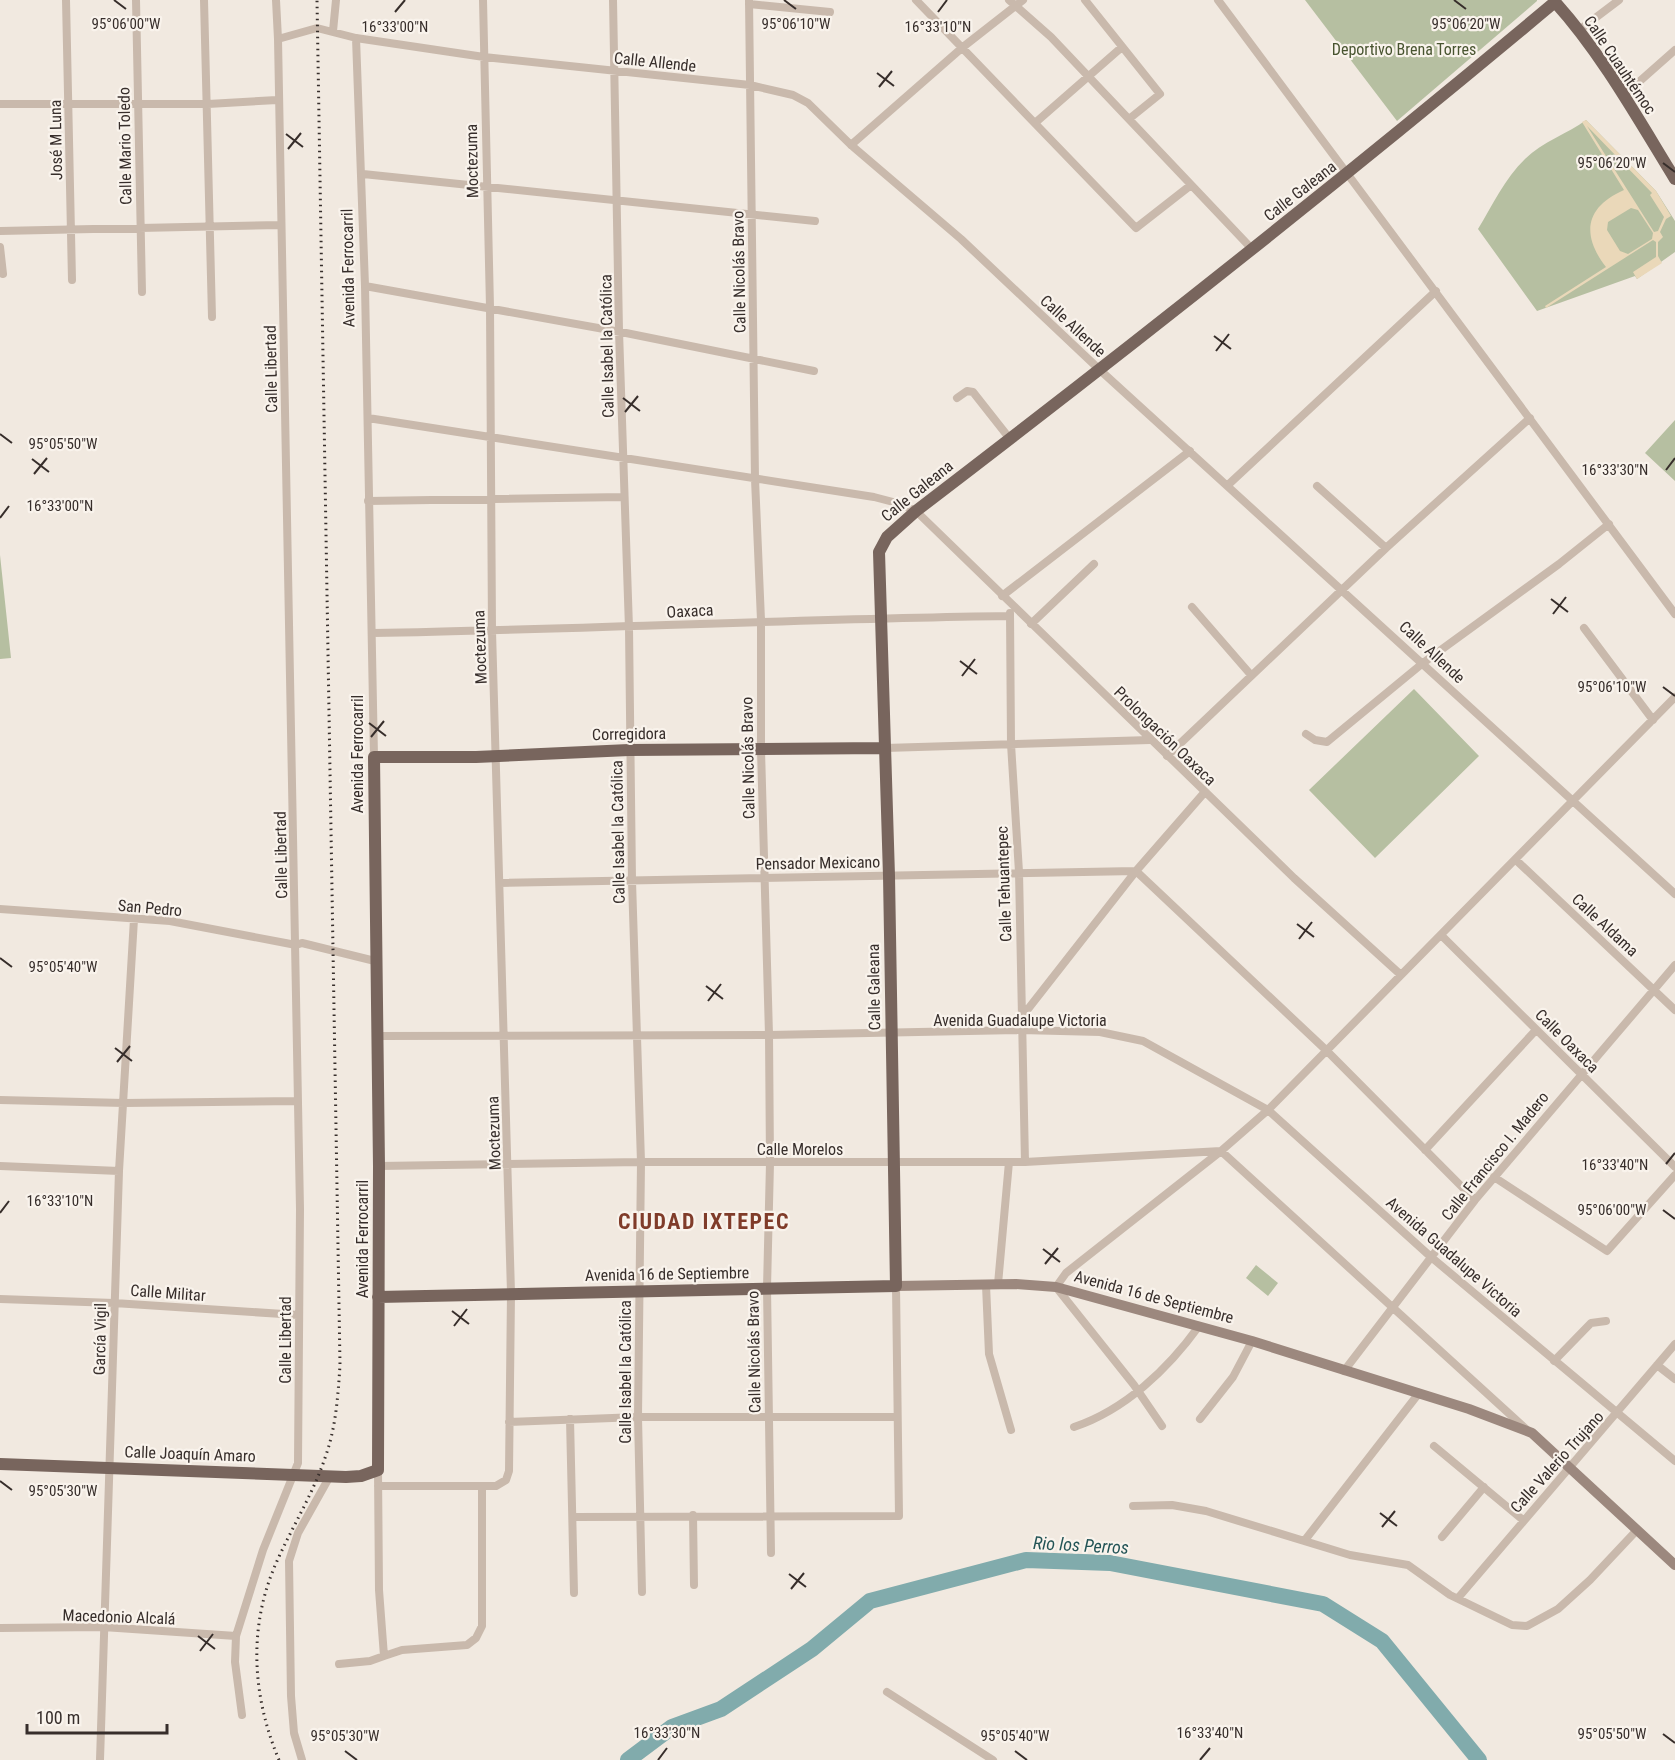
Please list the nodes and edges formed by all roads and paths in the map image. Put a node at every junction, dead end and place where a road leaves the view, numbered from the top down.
1 (66, 0) edge
2 (136, 0) edge
3 (204, 0) edge
4 (276, 0) edge
5 (336, 0) edge
6 (483, 0) edge
7 (613, 0) edge
8 (916, 0) edge
9 (1023, 0) edge
10 (1085, 0) edge
11 (1218, 0) edge
12 (1619, 0) edge
13 (1555, 1) edge
14 (749, 2) edge
15 (1012, 3) edge
16 (830, 12) dead end
17 (333, 31) junction
18 (1578, 32) junction
19 (356, 38) junction
20 (278, 39) junction
21 (963, 47) junction
22 (1122, 47) junction
23 (1675, 50) edge
24 (484, 57) junction
25 (614, 71) junction
26 (1089, 76) junction
27 (750, 85) junction
28 (1623, 96) junction
29 (277, 100) junction
30 (0, 104) edge
31 (69, 104) junction
32 (137, 104) junction
33 (208, 104) junction
34 (1129, 119) junction
35 (1035, 123) junction
36 (851, 145) junction
37 (363, 174) junction
38 (1349, 174) junction
39 (1675, 179) edge
40 (486, 185) junction
41 (1191, 185) junction
42 (618, 200) junction
43 (751, 216) junction
44 (815, 221) dead end
45 (281, 225) junction
46 (210, 226) junction
47 (141, 229) junction
48 (0, 231) edge
49 (70, 231) junction
50 (0, 247) edge
51 (1252, 249) junction
52 (3, 274) dead end
53 (72, 280) dead end
54 (365, 286) junction
55 (1436, 291) junction
56 (142, 292) dead end
57 (490, 307) junction
58 (212, 317) dead end
59 (619, 331) junction
60 (754, 359) junction
61 (814, 371) dead end
62 (1101, 371) junction
63 (957, 398) dead end
64 (368, 418) junction
65 (1530, 418) junction
66 (489, 438) junction
67 (1010, 439) junction
68 (1190, 451) junction
69 (624, 457) junction
70 (755, 479) junction
71 (1228, 484) junction
72 (1317, 486) dead end
73 (624, 497) junction
74 (490, 500) junction
75 (368, 501) junction
76 (916, 511) junction
77 (1609, 524) junction
78 (1386, 548) junction
79 (1094, 564) dead end
80 (1342, 589) junction
81 (1002, 596) junction
82 (1013, 606) junction
83 (1192, 607) dead end
84 (1675, 614) edge
85 (1009, 616) junction
86 (882, 618) junction
87 (761, 620) junction
88 (1032, 624) junction
89 (629, 628) junction
90 (1584, 628) dead end
91 (492, 631) junction
92 (373, 633) junction
93 (1423, 663) junction
94 (1251, 675) junction
95 (1675, 697) edge
96 (1653, 720) junction
97 (1306, 734) dead end
98 (1150, 740) junction
99 (1011, 744) junction
100 (885, 748) junction
101 (629, 750) junction
102 (761, 750) junction
103 (498, 756) junction
104 (1167, 756) junction
105 (374, 757) junction
106 (1204, 793) junction
107 (1574, 799) junction
108 (1516, 860) junction
109 (1136, 871) junction
110 (1019, 872) junction
111 (890, 876) junction
112 (764, 878) junction
113 (632, 881) junction
114 (500, 883) junction
115 (1675, 894) edge
116 (0, 909) edge
117 (134, 919) junction
118 (1441, 935) junction
119 (296, 945) junction
120 (375, 961) junction
121 (1675, 965) edge
122 (1401, 975) junction
123 (1654, 989) junction
124 (1675, 1010) edge
125 (1021, 1018) junction
126 (1021, 1030) junction
127 (1536, 1030) junction
128 (504, 1034) junction
129 (638, 1034) junction
130 (891, 1034) junction
131 (769, 1035) junction
132 (376, 1036) junction
133 (1326, 1051) junction
134 (1581, 1074) junction
135 (0, 1100) edge
136 (297, 1101) junction
137 (124, 1104) junction
138 (1268, 1110) junction
139 (1425, 1150) junction
140 (1221, 1151) junction
141 (641, 1162) junction
142 (1009, 1162) junction
143 (1025, 1162) junction
144 (770, 1163) junction
145 (895, 1163) junction
146 (0, 1166) edge
147 (508, 1166) junction
148 (379, 1167) junction
149 (1675, 1167) edge
150 (119, 1171) junction
151 (1675, 1175) edge
152 (1494, 1178) junction
153 (1475, 1200) junction
154 (1431, 1257) junction
155 (992, 1285) junction
156 (896, 1286) junction
157 (1056, 1287) junction
158 (767, 1288) junction
159 (511, 1293) junction
160 (639, 1293) junction
161 (378, 1297) junction
162 (0, 1299) edge
163 (114, 1303) junction
164 (1394, 1307) junction
165 (298, 1315) junction
166 (1606, 1321) dead end
167 (1199, 1326) junction
168 (1252, 1341) junction
169 (1675, 1344) edge
170 (1554, 1361) junction
171 (1657, 1365) junction
172 (1344, 1371) junction
173 (1675, 1379) edge
174 (1139, 1391) junction
175 (1419, 1394) junction
176 (1617, 1414) junction
177 (769, 1416) junction
178 (638, 1417) junction
179 (896, 1417) junction
180 (570, 1419) junction
181 (1200, 1419) dead end
182 (509, 1422) junction
183 (1162, 1426) dead end
184 (1074, 1428) dead end
185 (1011, 1430) dead end
186 (1532, 1433) junction
187 (1434, 1446) dead end
188 (1675, 1461) edge
189 (0, 1464) edge
190 (1569, 1467) junction
191 (110, 1468) junction
192 (378, 1470) junction
193 (295, 1474) junction
194 (330, 1476) junction
195 (378, 1486) junction
196 (482, 1487) junction
197 (1484, 1487) junction
198 (1133, 1506) dead end
199 (639, 1515) junction
200 (693, 1515) junction
201 (769, 1515) junction
202 (574, 1517) junction
203 (1523, 1520) junction
204 (1637, 1530) junction
205 (1442, 1537) dead end
206 (1305, 1540) junction
207 (771, 1553) dead end
208 (1675, 1565) edge
209 (694, 1585) dead end
210 (642, 1592) dead end
211 (574, 1593) dead end
212 (1458, 1598) junction
213 (103, 1627) junction
214 (0, 1628) edge
215 (236, 1636) junction
216 (384, 1656) junction
217 (339, 1664) dead end
218 (886, 1692) dead end
219 (242, 1715) dead end
220 (100, 1760) edge
221 (302, 1760) edge
222 (993, 1760) edge

1 - 31 street, José M Luna
2 - 32 street, Calle Mario Toledo
3 - 33 street
4 - 20 street, Calle Libertad
5 - 17 street
6 - 24 street, Moctezuma
7 - 25 street, Calle Isabel la Católica
8 - 21 street
9 - 15 street
10 - 22 street
11 - 38 street
12 - 18 street
13 - 18 main road, Calle Cuauhtémoc
13 - 38 main road, Calle Galeana
14 - 16 street
14 - 27 street, Calle Nicolás Bravo
15 - 21 street
15 - 26 street
17 - 19 street, Calle Allende
17 - 20 street
18 - 28 main road, Calle Cuauhtémoc
19 - 24 street, Calle Allende
19 - 37 street, Avenida Ferrocarril
20 - 29 street, Calle Libertad
21 - 35 street
21 - 36 street
22 - 26 street
22 - 34 street
23 - 28 street
24 - 25 street, Calle Allende
24 - 40 street, Moctezuma
25 - 27 street, Calle Allende
25 - 42 street, Calle Isabel la Católica
26 - 34 street
26 - 35 street
27 - 36 street, Calle Allende
27 - 43 street, Calle Nicolás Bravo
28 - 39 main road, Calle Cuauhtémoc
29 - 33 street
29 - 45 street, Calle Libertad
30 - 31 street
31 - 32 street
31 - 49 street, José M Luna
32 - 33 street
32 - 47 street, Calle Mario Toledo
33 - 46 street
34 - 41 street
35 - 41 street
36 - 62 street, Calle Allende
37 - 40 street
37 - 54 street, Avenida Ferrocarril
38 - 51 main road, Calle Galeana
38 - 55 street
40 - 42 street
40 - 57 street, Moctezuma
41 - 51 street
42 - 43 street
42 - 59 street, Calle Isabel la Católica
43 - 44 street
43 - 60 street, Calle Nicolás Bravo
45 - 46 street
45 - 119 street, Calle Libertad
46 - 47 street
46 - 58 street
47 - 49 street
47 - 56 street, Calle Mario Toledo
48 - 49 street
49 - 53 street, José M Luna
50 - 52 street
51 - 62 main road, Calle Galeana
54 - 57 street
54 - 64 street, Avenida Ferrocarril
55 - 65 street
55 - 71 street
57 - 59 street
57 - 66 street, Moctezuma
59 - 60 street
59 - 69 street, Calle Isabel la Católica
60 - 61 street
60 - 70 street, Calle Nicolás Bravo
62 - 67 main road, Calle Galeana
62 - 68 street, Calle Allende
63 - 67 street
64 - 66 street
64 - 75 street, Avenida Ferrocarril
65 - 77 street
65 - 78 street
66 - 69 street
66 - 74 street, Moctezuma
67 - 76 main road, Calle Galeana
68 - 71 street, Calle Allende
68 - 81 street
69 - 70 street
69 - 73 street, Calle Isabel la Católica
70 - 76 street
70 - 87 street, Calle Nicolás Bravo
71 - 80 street, Calle Allende
72 - 78 street
73 - 74 street
73 - 89 street, Calle Isabel la Católica
74 - 75 street
74 - 91 street, Moctezuma
75 - 92 street, Avenida Ferrocarril
76 - 81 street, Prolongación Oaxaca
76 - 86 main road, Calle Galeana
77 - 84 street
77 - 93 street
78 - 80 street
79 - 88 street
80 - 93 street, Calle Allende
80 - 94 street
81 - 82 street, Prolongación Oaxaca
82 - 85 street, Calle Tehuantepec
82 - 88 street, Prolongación Oaxaca
83 - 94 street
85 - 86 street, Oaxaca
85 - 99 street, Calle Tehuantepec
86 - 87 street, Oaxaca
86 - 100 main road, Calle Galeana
87 - 89 street, Oaxaca
87 - 102 street, Calle Nicolás Bravo
88 - 98 street, Prolongación Oaxaca
89 - 91 street, Oaxaca
89 - 101 street, Calle Isabel la Católica
90 - 96 street
91 - 92 street, Oaxaca
91 - 103 street, Moctezuma
92 - 105 street, Avenida Ferrocarril
93 - 97 street
93 - 107 street, Calle Allende
94 - 104 street
95 - 96 street
96 - 107 street
98 - 99 street
98 - 104 street, Prolongación Oaxaca
99 - 100 street
99 - 110 street, Calle Tehuantepec
100 - 102 main road, Corregidora
100 - 111 main road, Calle Galeana
101 - 102 main road, Corregidora
101 - 103 main road, Corregidora
101 - 113 street, Calle Isabel la Católica
102 - 112 street, Calle Nicolás Bravo
103 - 105 main road, Corregidora
103 - 114 street, Moctezuma
104 - 106 street, Prolongación Oaxaca
105 - 120 main road, Avenida Ferrocarril
106 - 109 street
106 - 122 street, Prolongación Oaxaca
107 - 108 street
107 - 115 street, Calle Allende
108 - 118 street
108 - 123 street, Calle Aldama
109 - 110 street, Pensador Mexicano
109 - 125 street
109 - 133 street
110 - 111 street, Pensador Mexicano
110 - 125 street, Calle Tehuantepec
111 - 112 street, Pensador Mexicano
111 - 130 main road, Calle Galeana
112 - 113 street, Pensador Mexicano
112 - 131 street, Calle Nicolás Bravo
113 - 114 street, Pensador Mexicano
113 - 129 street, Calle Isabel la Católica
114 - 128 street, Moctezuma
116 - 117 street, San Pedro
117 - 119 street, San Pedro
117 - 137 street, García Vigil
118 - 122 street
118 - 127 street, Calle Oaxaca
119 - 120 street, San Pedro
119 - 136 street, Calle Libertad
120 - 132 main road, Avenida Ferrocarril
121 - 123 street, Calle Francisco I. Madero
122 - 133 street
123 - 124 street, Calle Aldama
123 - 134 street, Calle Francisco I. Madero
125 - 126 street, Calle Tehuantepec
126 - 130 street, Avenida Guadalupe Victoria
126 - 138 street, Avenida Guadalupe Victoria
126 - 143 street, Calle Tehuantepec
127 - 134 street, Calle Oaxaca
127 - 139 street
128 - 129 street, Avenida Guadalupe Victoria
128 - 132 street, Avenida Guadalupe Victoria
128 - 147 street, Moctezuma
129 - 131 street, Avenida Guadalupe Victoria
129 - 141 street, Calle Isabel la Católica
130 - 131 street, Avenida Guadalupe Victoria
130 - 145 main road, Calle Galeana
131 - 144 street, Calle Nicolás Bravo
132 - 148 main road, Avenida Ferrocarril
133 - 138 street
133 - 139 street
134 - 149 street, Calle Oaxaca
134 - 152 street, Calle Francisco I. Madero
135 - 137 street
136 - 137 street
136 - 165 street, Calle Libertad
137 - 150 street, García Vigil
138 - 140 street
138 - 154 street, Avenida Guadalupe Victoria
139 - 153 street
140 - 143 street, Calle Morelos
140 - 157 street
140 - 164 street
141 - 144 street, Calle Morelos
141 - 147 street, Calle Morelos
141 - 160 street, Calle Isabel la Católica
142 - 143 street, Calle Morelos
142 - 145 street, Calle Morelos
142 - 155 street
144 - 145 street, Calle Morelos
144 - 158 street, Calle Nicolás Bravo
145 - 156 main road, Calle Galeana
146 - 150 street
147 - 148 street, Calle Morelos
147 - 159 street, Moctezuma
148 - 161 main road, Avenida Ferrocarril
150 - 163 street, García Vigil
151 - 152 street
152 - 153 street, Calle Francisco I. Madero
153 - 154 street, Calle Francisco I. Madero
154 - 164 street, Calle Francisco I. Madero
154 - 170 street, Avenida Guadalupe Victoria
155 - 156 street, Avenida 16 de Septiembre
155 - 157 street, Avenida 16 de Septiembre
155 - 185 street
156 - 158 main road, Avenida 16 de Septiembre
156 - 179 street
157 - 167 street, Avenida 16 de Septiembre
157 - 174 street
158 - 160 main road, Avenida 16 de Septiembre
158 - 177 street, Calle Nicolás Bravo
159 - 160 main road, Avenida 16 de Septiembre
159 - 161 main road, Avenida 16 de Septiembre
159 - 182 street, Moctezuma
160 - 178 street, Calle Isabel la Católica
161 - 192 main road, Avenida Ferrocarril
162 - 163 street, Calle Militar
163 - 165 street, Calle Militar
163 - 191 street, García Vigil
164 - 172 street, Calle Francisco I. Madero
164 - 186 street
165 - 193 street, Calle Libertad
166 - 170 street
167 - 168 street, Avenida 16 de Septiembre
167 - 174 street
168 - 172 street, Avenida 16 de Septiembre
168 - 181 street
169 - 171 street, Calle Valerio Trujano
170 - 176 street, Avenida Guadalupe Victoria
171 - 173 street
171 - 176 street, Calle Valerio Trujano
172 - 175 street, Avenida 16 de Septiembre
174 - 183 street
174 - 184 street
175 - 186 street, Avenida 16 de Septiembre
175 - 206 street
176 - 188 street, Avenida Guadalupe Victoria
176 - 190 street, Calle Valerio Trujano
177 - 178 street
177 - 179 street
177 - 201 street, Calle Nicolás Bravo
178 - 180 street
178 - 199 street, Calle Isabel la Católica
179 - 201 street
180 - 182 street
180 - 202 street
182 - 196 street, Moctezuma
186 - 190 street, Avenida 16 de Septiembre
187 - 197 street
189 - 191 main road, Calle Joaquín Amaro
190 - 203 street, Calle Valerio Trujano
190 - 204 street, Avenida 16 de Septiembre
191 - 193 main road, Calle Joaquín Amaro
191 - 213 street, García Vigil
192 - 194 main road, Calle Joaquín Amaro
192 - 195 street
193 - 194 main road, Calle Joaquín Amaro
193 - 215 street, Calle Libertad
194 - 221 street
195 - 196 street
195 - 216 street
196 - 216 street
197 - 203 street
197 - 205 street
198 - 206 street
199 - 200 street
199 - 202 street
199 - 210 street, Calle Isabel la Católica
200 - 201 street
200 - 209 street
201 - 207 street, Calle Nicolás Bravo
202 - 211 street
203 - 212 street, Calle Valerio Trujano
204 - 208 street, Avenida 16 de Septiembre
204 - 212 street
206 - 212 street
213 - 214 street, Macedonio Alcalá
213 - 215 street, Macedonio Alcalá
213 - 220 street, García Vigil
215 - 219 street, Calle Libertad
216 - 217 street
218 - 222 street

